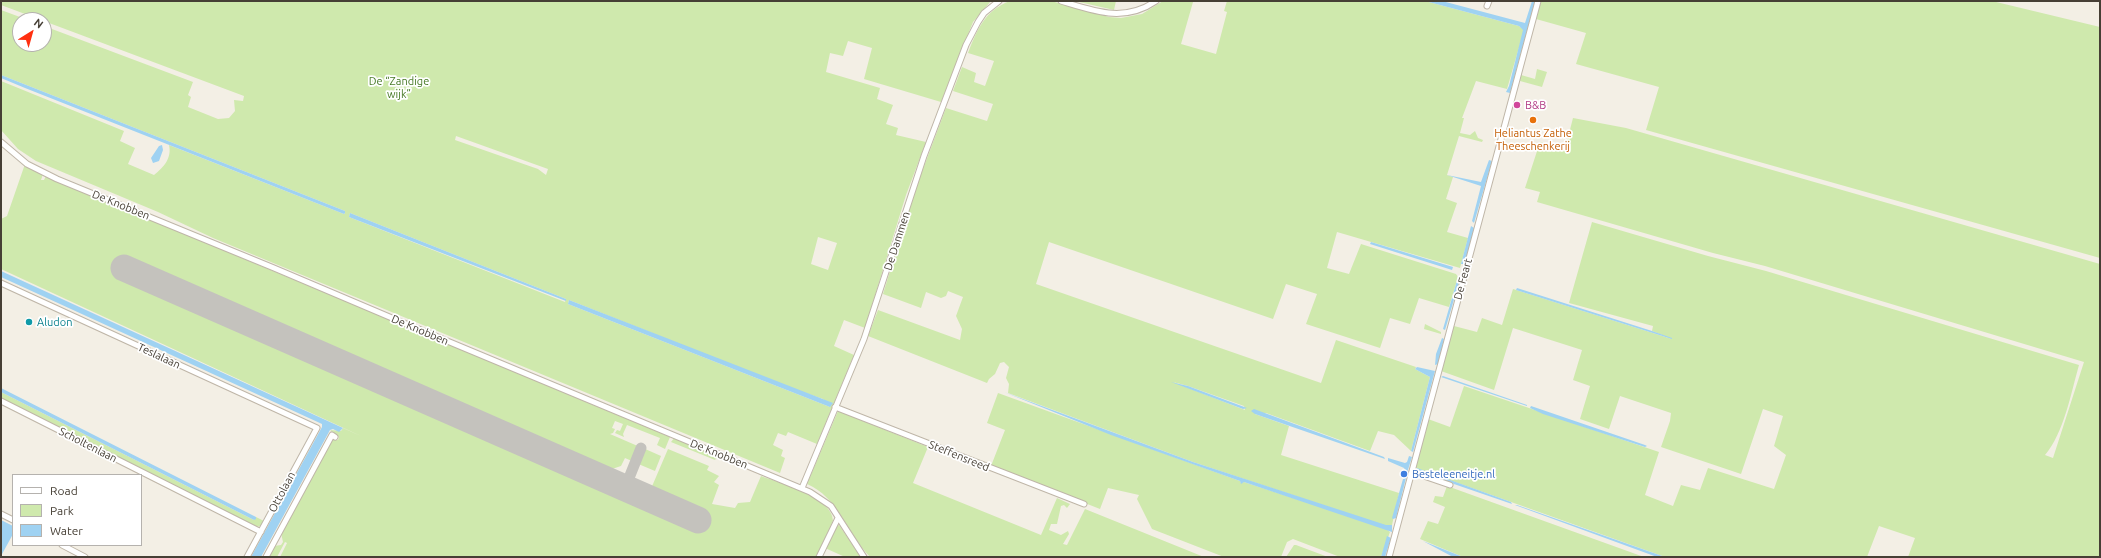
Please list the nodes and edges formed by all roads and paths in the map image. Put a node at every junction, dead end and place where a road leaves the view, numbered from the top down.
1 (999, 1) edge
2 (1060, 1) edge
3 (1156, 1) edge
4 (1538, 1) edge
5 (1, 142) edge
6 (1, 283) edge
7 (1, 401) edge
8 (835, 407) junction
9 (317, 428) joint
10 (335, 437) dead end
11 (1412, 472) junction
12 (1450, 485) dead end
13 (802, 488) junction
14 (1084, 504) dead end
15 (1, 514) edge
16 (838, 518) junction
17 (12, 520) edge
18 (261, 532) junction
19 (64, 546) edge
20 (85, 557) edge
21 (247, 557) edge
22 (266, 557) edge
23 (819, 557) edge
24 (864, 557) edge
25 (1389, 557) edge

1 - 8 street, De Dammen
2 - 3 street
4 - 11 street, De Feart
5 - 13 street, De Knobben
6 - 9 street, Teslalaan
7 - 18 street, Scholtenlaan
8 - 13 street, De Dammen
8 - 14 street, Steffensreed
9 - 18 street, Ottolaan
10 - 22 street, Ottolaan
11 - 12 street
11 - 25 street, De Feart
13 - 16 street, De Knobben
15 - 17 street
16 - 23 street
16 - 24 street, De Knobben
18 - 21 street, Ottolaan
19 - 20 street

